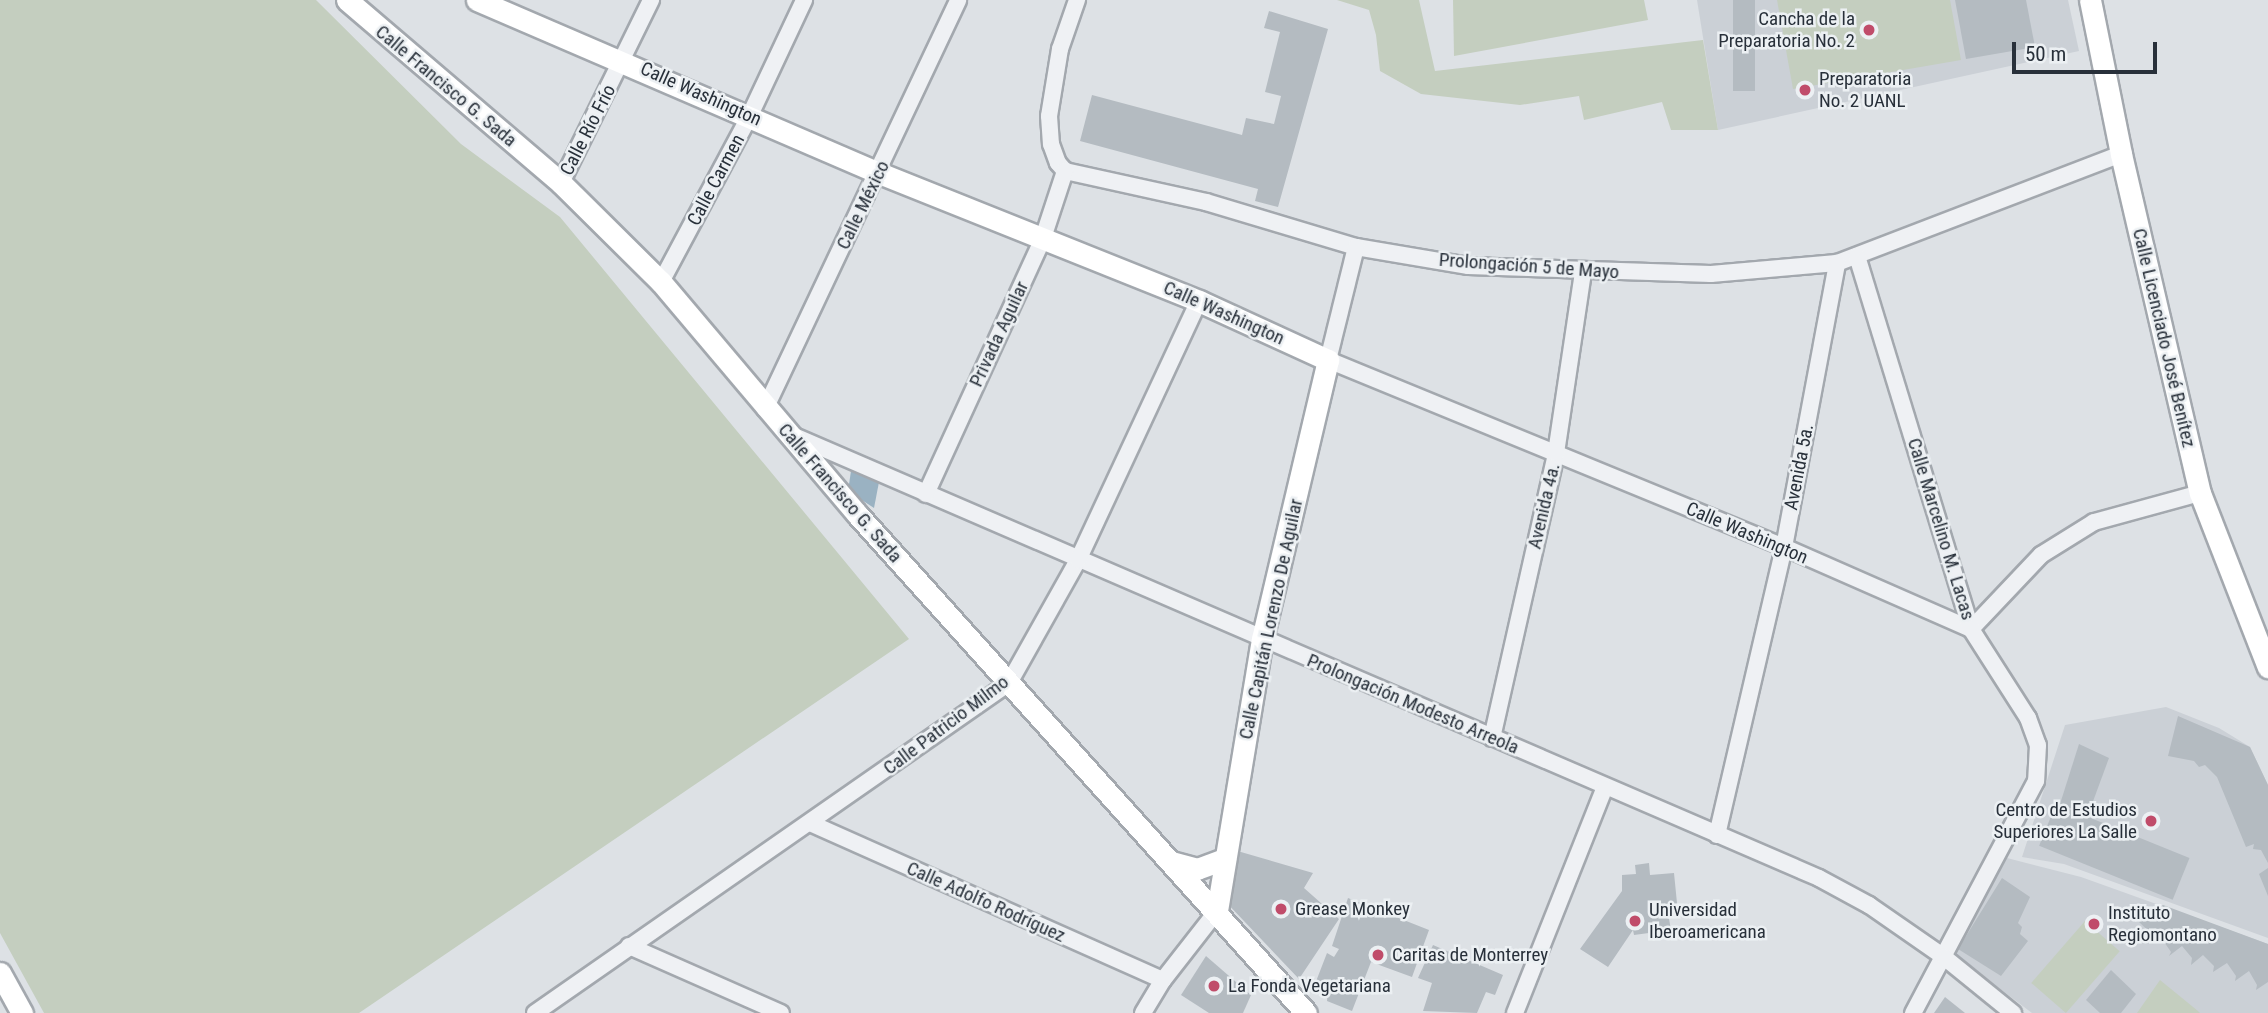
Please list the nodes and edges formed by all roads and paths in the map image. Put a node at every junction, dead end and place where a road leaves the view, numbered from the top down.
1 (347, 0) edge
2 (477, 0) edge
3 (652, 0) edge
4 (804, 0) edge
5 (958, 0) edge
6 (1077, 0) edge
7 (2090, 0) edge
8 (623, 61) junction
9 (750, 115) junction
10 (2121, 154) junction
11 (1065, 171) junction
12 (879, 173) junction
13 (561, 183) junction
14 (1042, 238) junction
15 (1356, 247) junction
16 (1857, 256) junction
17 (1837, 263) junction
18 (1583, 272) junction
19 (661, 282) junction
20 (1199, 301) junction
21 (1328, 360) junction
22 (765, 409) junction
23 (790, 434) junction
24 (1556, 453) junction
25 (2200, 493) junction
26 (926, 494) junction
27 (1784, 547) junction
28 (1078, 560) junction
29 (1971, 629) junction
30 (1262, 639) junction
31 (2268, 667) edge
32 (1009, 682) junction
33 (1492, 738) junction
34 (1605, 787) junction
35 (810, 823) junction
36 (1717, 835) junction
37 (1225, 859) junction
38 (1169, 861) junction
39 (1217, 911) junction
40 (629, 946) junction
41 (1944, 957) junction
42 (0, 973) edge
43 (1163, 980) junction
44 (22, 1013) edge
45 (535, 1013) edge
46 (781, 1013) edge
47 (1143, 1013) edge
48 (1306, 1013) edge
49 (1515, 1013) edge
50 (1913, 1013) edge
51 (2013, 1013) edge

1 - 13 street, Calle Francisco G. Sada
2 - 8 street, Calle Washington
3 - 8 street, Calle Río Frío
4 - 9 street, Calle Carmen
5 - 12 street, Calle México
6 - 11 street
7 - 10 street, Calle Licenciado José Benítez
8 - 9 street, Calle Washington
8 - 13 street, Calle Río Frío
9 - 12 street, Calle Washington
9 - 19 street, Calle Carmen
10 - 16 street, Prolongación 5 de Mayo
10 - 25 street, Calle Licenciado José Benítez
11 - 14 street, Privada Aguilar
11 - 15 street, Prolongación 5 de Mayo
12 - 14 street, Calle Washington
12 - 22 street, Calle México
13 - 19 street, Calle Francisco G. Sada
14 - 20 street, Calle Washington
14 - 26 street, Privada Aguilar
15 - 18 street, Prolongación 5 de Mayo
15 - 21 street, Calle Capitán Lorenzo De Aguilar
16 - 17 street, Prolongación 5 de Mayo
16 - 29 street, Calle Marcelino M. Lacas
17 - 18 street, Prolongación 5 de Mayo
17 - 27 street, Avenida 5a.
18 - 24 street, Avenida 4a.
19 - 22 street, Calle Francisco G. Sada
20 - 21 street, Calle Washington
20 - 28 street, Calle Patricio Milmo
21 - 24 street, Calle Washington
21 - 30 street, Calle Capitán Lorenzo De Aguilar
22 - 23 street, Calle Francisco G. Sada
23 - 26 street, Prolongación Modesto Arreola
23 - 32 street, Calle Francisco G. Sada
24 - 27 street, Calle Washington
24 - 33 street, Avenida 4a.
25 - 29 street
25 - 31 street, Calle Licenciado José Benítez
26 - 28 street, Prolongación Modesto Arreola
27 - 29 street, Calle Washington
27 - 36 street, Avenida 5a.
28 - 30 street, Prolongación Modesto Arreola
28 - 32 street, Calle Patricio Milmo
29 - 41 street, Calle Marcelino M. Lacas
30 - 33 street, Prolongación Modesto Arreola
30 - 37 street, Calle Capitán Lorenzo De Aguilar
32 - 35 street, Calle Patricio Milmo
32 - 38 street, Calle Francisco G. Sada
33 - 34 street, Prolongación Modesto Arreola
34 - 36 street, Prolongación Modesto Arreola
34 - 49 street
35 - 40 street, Calle Patricio Milmo
35 - 43 street, Calle Adolfo Rodríguez
36 - 41 street, Prolongación Modesto Arreola
37 - 38 street
37 - 39 street, Calle Capitán Lorenzo De Aguilar
38 - 39 street, Calle Francisco G. Sada
39 - 43 street, Calle Capitán Lorenzo De Aguilar
39 - 48 street, Calle Francisco G. Sada
40 - 45 street, Calle Patricio Milmo
40 - 46 street
41 - 50 street, Calle Marcelino M. Lacas
41 - 51 street, Prolongación Modesto Arreola
42 - 44 street
43 - 47 street, Calle Capitán Lorenzo De Aguilar

